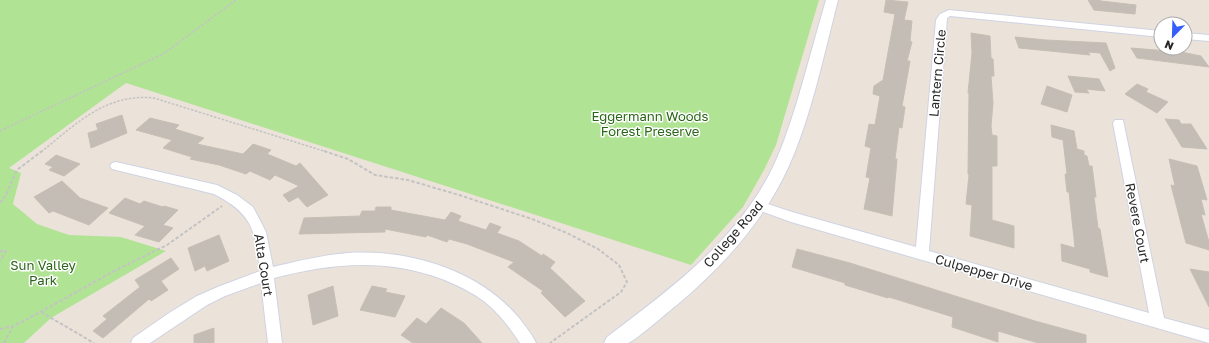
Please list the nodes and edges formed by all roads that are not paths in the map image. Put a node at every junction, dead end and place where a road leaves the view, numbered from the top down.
1 (832, 0) edge
2 (1153, 33) edge
3 (1193, 37) edge
4 (1209, 38) edge
5 (1119, 123) dead end
6 (116, 166) dead end
7 (759, 206) junction
8 (922, 254) junction
9 (266, 275) junction
10 (1158, 322) junction
11 (1209, 337) edge
12 (138, 343) edge
13 (275, 343) edge
14 (529, 343) edge
15 (614, 343) edge

1 - 7 main road, College Road
2 - 8 street, Lantern Circle
3 - 4 street
5 - 10 street, Revere Court
6 - 9 street, Alta Court
7 - 8 street, Culpepper Drive
7 - 15 main road, College Road
8 - 10 street, Culpepper Drive
9 - 12 street
9 - 13 street, Alta Court
9 - 14 street
10 - 11 street, Culpepper Drive

